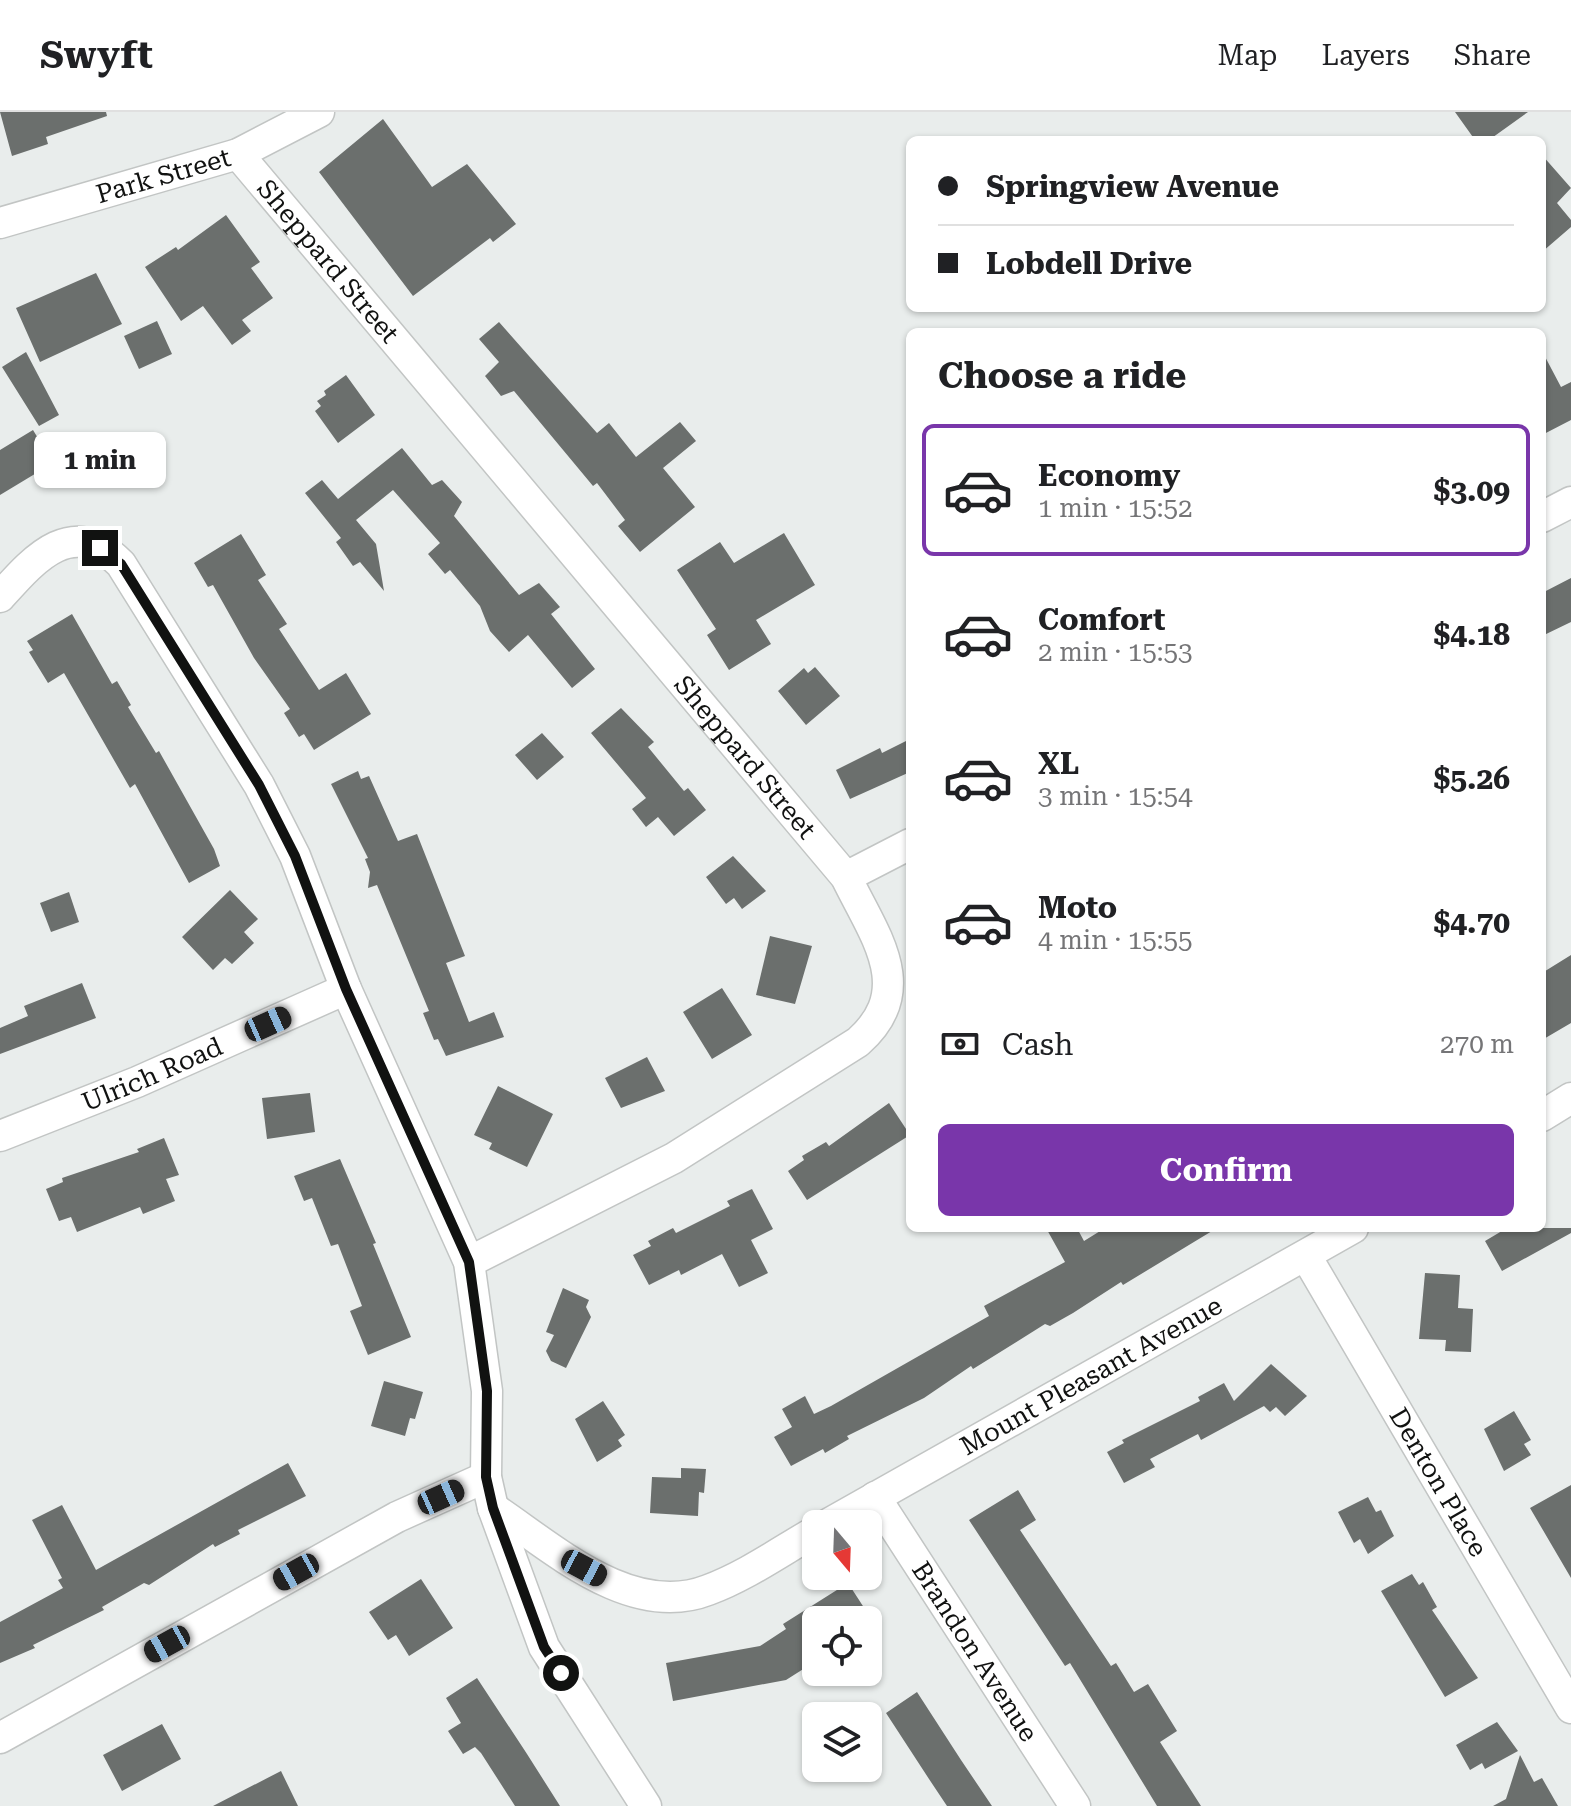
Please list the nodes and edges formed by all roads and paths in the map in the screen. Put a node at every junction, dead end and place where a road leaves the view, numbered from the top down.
1 (319, 112) edge
2 (238, 154) junction
3 (0, 223) edge
4 (1571, 502) edge
5 (1546, 515) edge
6 (0, 597) edge
7 (906, 846) edge
8 (846, 877) junction
9 (346, 989) junction
10 (1571, 1098) edge
11 (1546, 1114) edge
12 (0, 1136) edge
13 (1346, 1232) edge
14 (1306, 1256) junction
15 (469, 1262) junction
16 (486, 1477) junction
17 (875, 1497) junction
18 (493, 1508) junction
19 (852, 1510) edge
20 (802, 1539) edge
21 (1571, 1708) edge
22 (0, 1738) edge
23 (646, 1806) edge
24 (1075, 1806) edge

1 - 2 street, Park Street
2 - 3 street, Park Street
2 - 8 street, Sheppard Street
4 - 5 street
6 - 9 street
7 - 8 street
8 - 15 street, Sheppard Street
9 - 12 street, Ulrich Road
9 - 15 street
10 - 11 street
13 - 14 street, Mount Pleasant Avenue
14 - 17 street, Mount Pleasant Avenue
14 - 21 street, Denton Place
15 - 16 street
16 - 18 street
16 - 22 street
17 - 19 street, Mount Pleasant Avenue
17 - 24 street, Brandon Avenue
18 - 20 street
18 - 23 street

